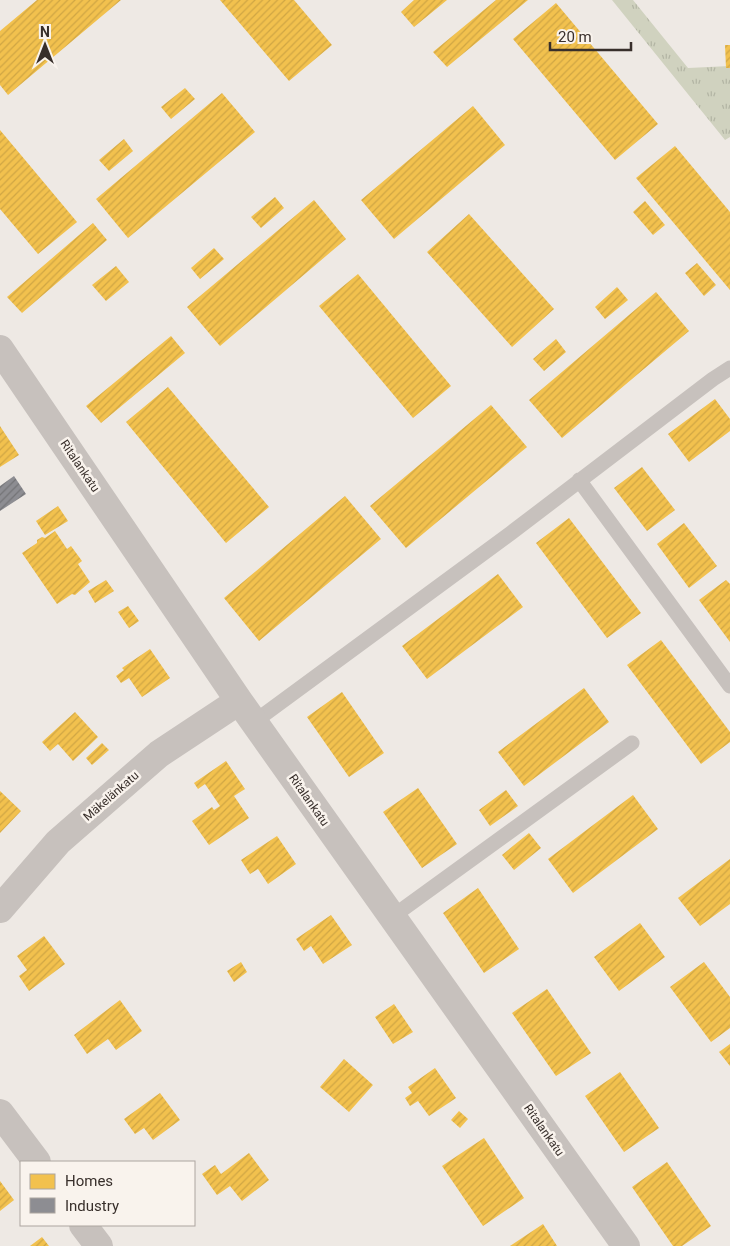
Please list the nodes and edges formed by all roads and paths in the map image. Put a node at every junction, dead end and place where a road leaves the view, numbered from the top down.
1 (0, 349) edge
2 (730, 368) edge
3 (579, 480) junction
4 (730, 686) edge
5 (246, 712) junction
6 (632, 743) dead end
7 (0, 909) edge
8 (392, 917) junction
9 (0, 1113) edge
10 (36, 1161) edge
11 (84, 1226) edge
12 (99, 1246) edge
13 (626, 1246) edge

1 - 5 street, Ritalankatu
2 - 3 lane
3 - 4 lane
3 - 5 lane
5 - 7 street, Mäkelänkatu
5 - 8 street, Ritalankatu
6 - 8 lane
8 - 13 street, Ritalankatu
9 - 10 street
11 - 12 street

